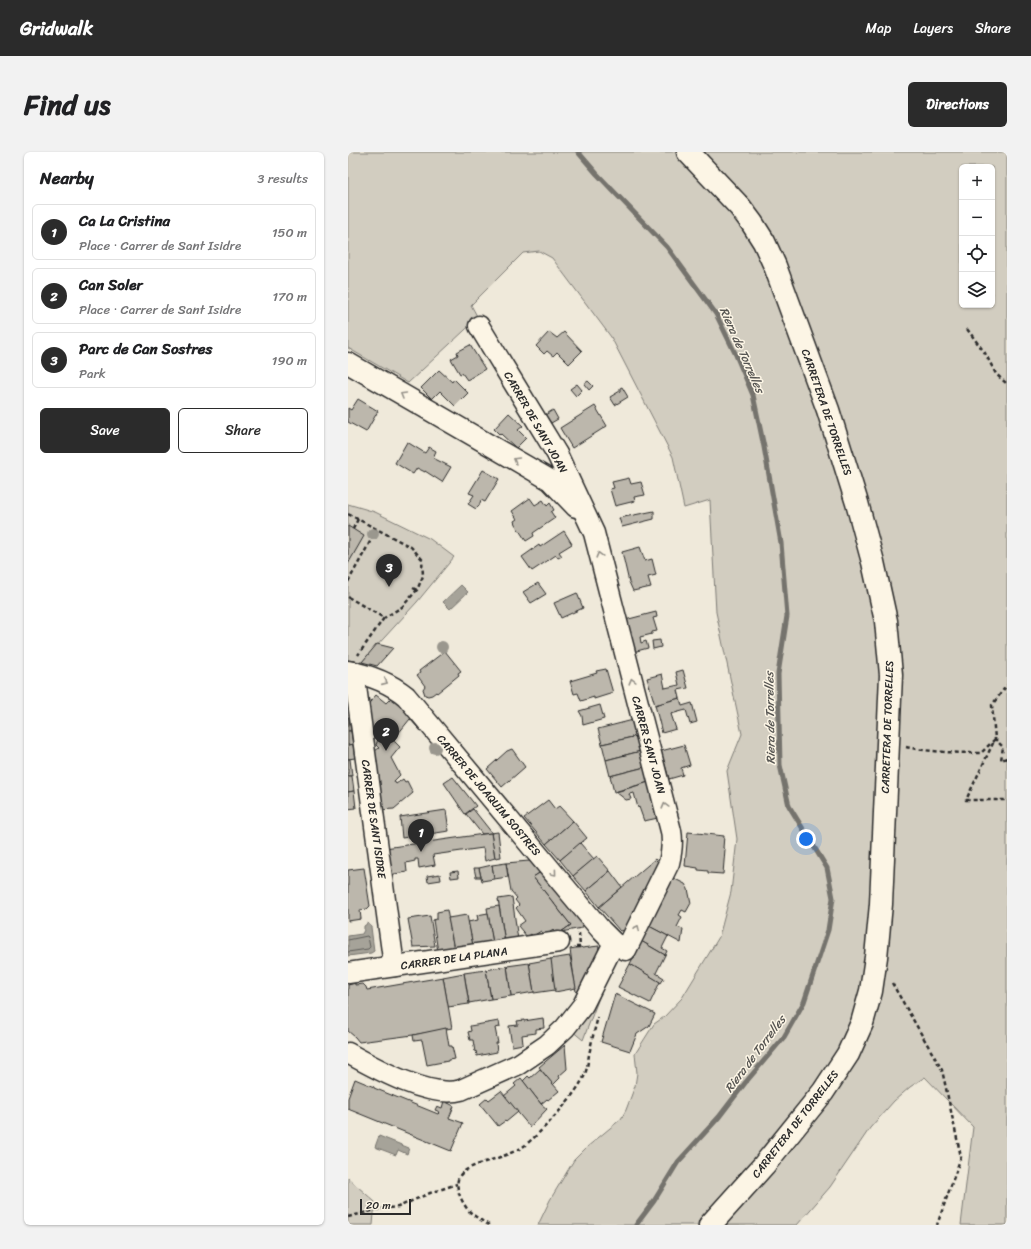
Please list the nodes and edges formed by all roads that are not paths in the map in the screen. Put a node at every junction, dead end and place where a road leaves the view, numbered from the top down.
1 (688, 152) edge
2 (479, 326) dead end
3 (348, 363) edge
4 (557, 454) junction
5 (537, 472) junction
6 (588, 520) junction
7 (353, 666) edge
8 (559, 942) dead end
9 (614, 943) junction
10 (394, 966) junction
11 (348, 973) edge
12 (348, 1053) edge
13 (710, 1225) edge

1 - 13 main road, CARRETERA DE TORRELLES
2 - 4 street, CARRER DE SANT JOAN
5 -> 3 street
4 - 5 street
4 - 6 street, CARRER DE SANT JOAN
5 - 6 street
9 -> 6 street, CARRER SANT JOAN
7 -> 9 street, CARRER DE JOAQUIM SOSTRES
7 - 10 street, CARRER DE SANT ISIDRE
8 - 10 street, CARRER DE LA PLANA
9 - 12 street
10 - 11 street, CARRER DE LA PLANA

